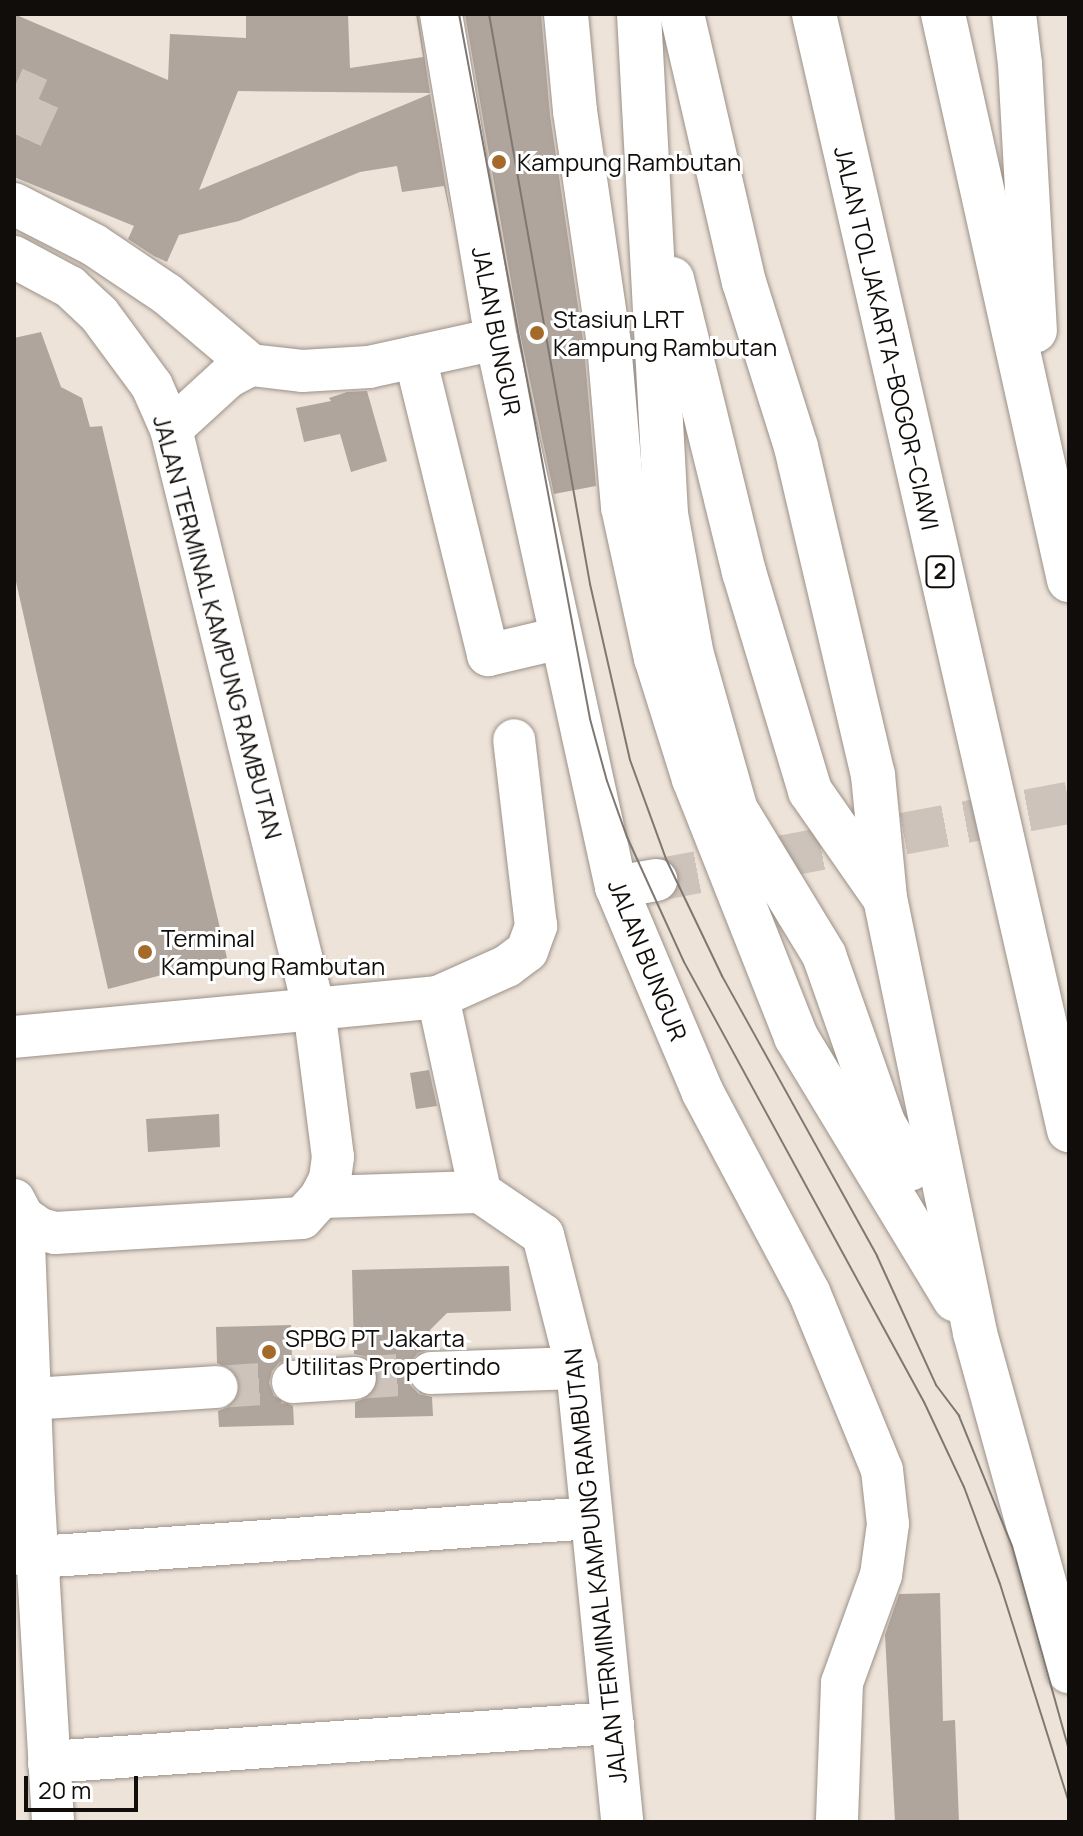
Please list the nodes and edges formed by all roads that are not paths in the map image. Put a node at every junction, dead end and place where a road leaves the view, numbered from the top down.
1 (441, 14) edge
2 (566, 14) edge
3 (639, 14) edge
4 (682, 14) edge
5 (814, 14) edge
6 (943, 14) edge
7 (1014, 14) edge
8 (645, 169) junction
9 (14, 204) edge
10 (14, 257) edge
11 (496, 339) junction
12 (415, 357) junction
13 (251, 365) junction
14 (171, 429) junction
15 (1042, 458) junction
16 (1069, 580) edge
17 (560, 638) junction
18 (514, 740) dead end
19 (885, 898) junction
20 (438, 997) junction
21 (314, 1009) junction
22 (14, 1037) edge
23 (1069, 1130) edge
24 (480, 1192) junction
25 (321, 1197) junction
26 (17, 1212) edge
27 (957, 1251) junction
28 (975, 1333) junction
29 (577, 1368) junction
30 (431, 1373) tunnel mouth
31 (355, 1378) tunnel mouth
32 (293, 1382) tunnel mouth
33 (217, 1387) tunnel mouth
34 (31, 1399) junction
35 (591, 1518) junction
36 (26, 1555) edge
37 (1069, 1671) edge
38 (613, 1723) junction
39 (49, 1762) junction
40 (53, 1822) edge
41 (622, 1822) edge
42 (837, 1822) edge

1 - 11 street, JALAN BUNGUR
2 - 28 highway
3 - 8 highway
4 - 19 highway
5 - 23 highway, JALAN TOL JAKARTA–BOGOR–CIAWI / 2
6 - 15 highway
7 - 15 highway
8 - 19 highway
8 - 27 highway
9 - 13 street
10 - 14 street, JALAN TERMINAL KAMPUNG RAMBUTAN
11 - 12 street
11 - 17 street, JALAN BUNGUR
12 - 13 street
12 - 17 street
13 - 14 street
14 - 21 street, JALAN TERMINAL KAMPUNG RAMBUTAN
15 - 16 highway
17 - 42 street, JALAN BUNGUR
18 - 20 street
19 - 27 highway
20 - 21 street
20 - 24 street
21 - 22 street
21 - 25 street, JALAN TERMINAL KAMPUNG RAMBUTAN
24 - 25 street
24 - 29 street, JALAN TERMINAL KAMPUNG RAMBUTAN
25 - 26 street
26 - 34 street
27 - 28 highway
28 - 37 highway
29 - 30 street
29 - 35 street, JALAN TERMINAL KAMPUNG RAMBUTAN
31 - 32 street
33 - 34 street
34 - 36 street
35 - 36 street
35 - 38 street, JALAN TERMINAL KAMPUNG RAMBUTAN
36 - 39 street
38 - 39 street
38 - 41 street, JALAN TERMINAL KAMPUNG RAMBUTAN
39 - 40 street

